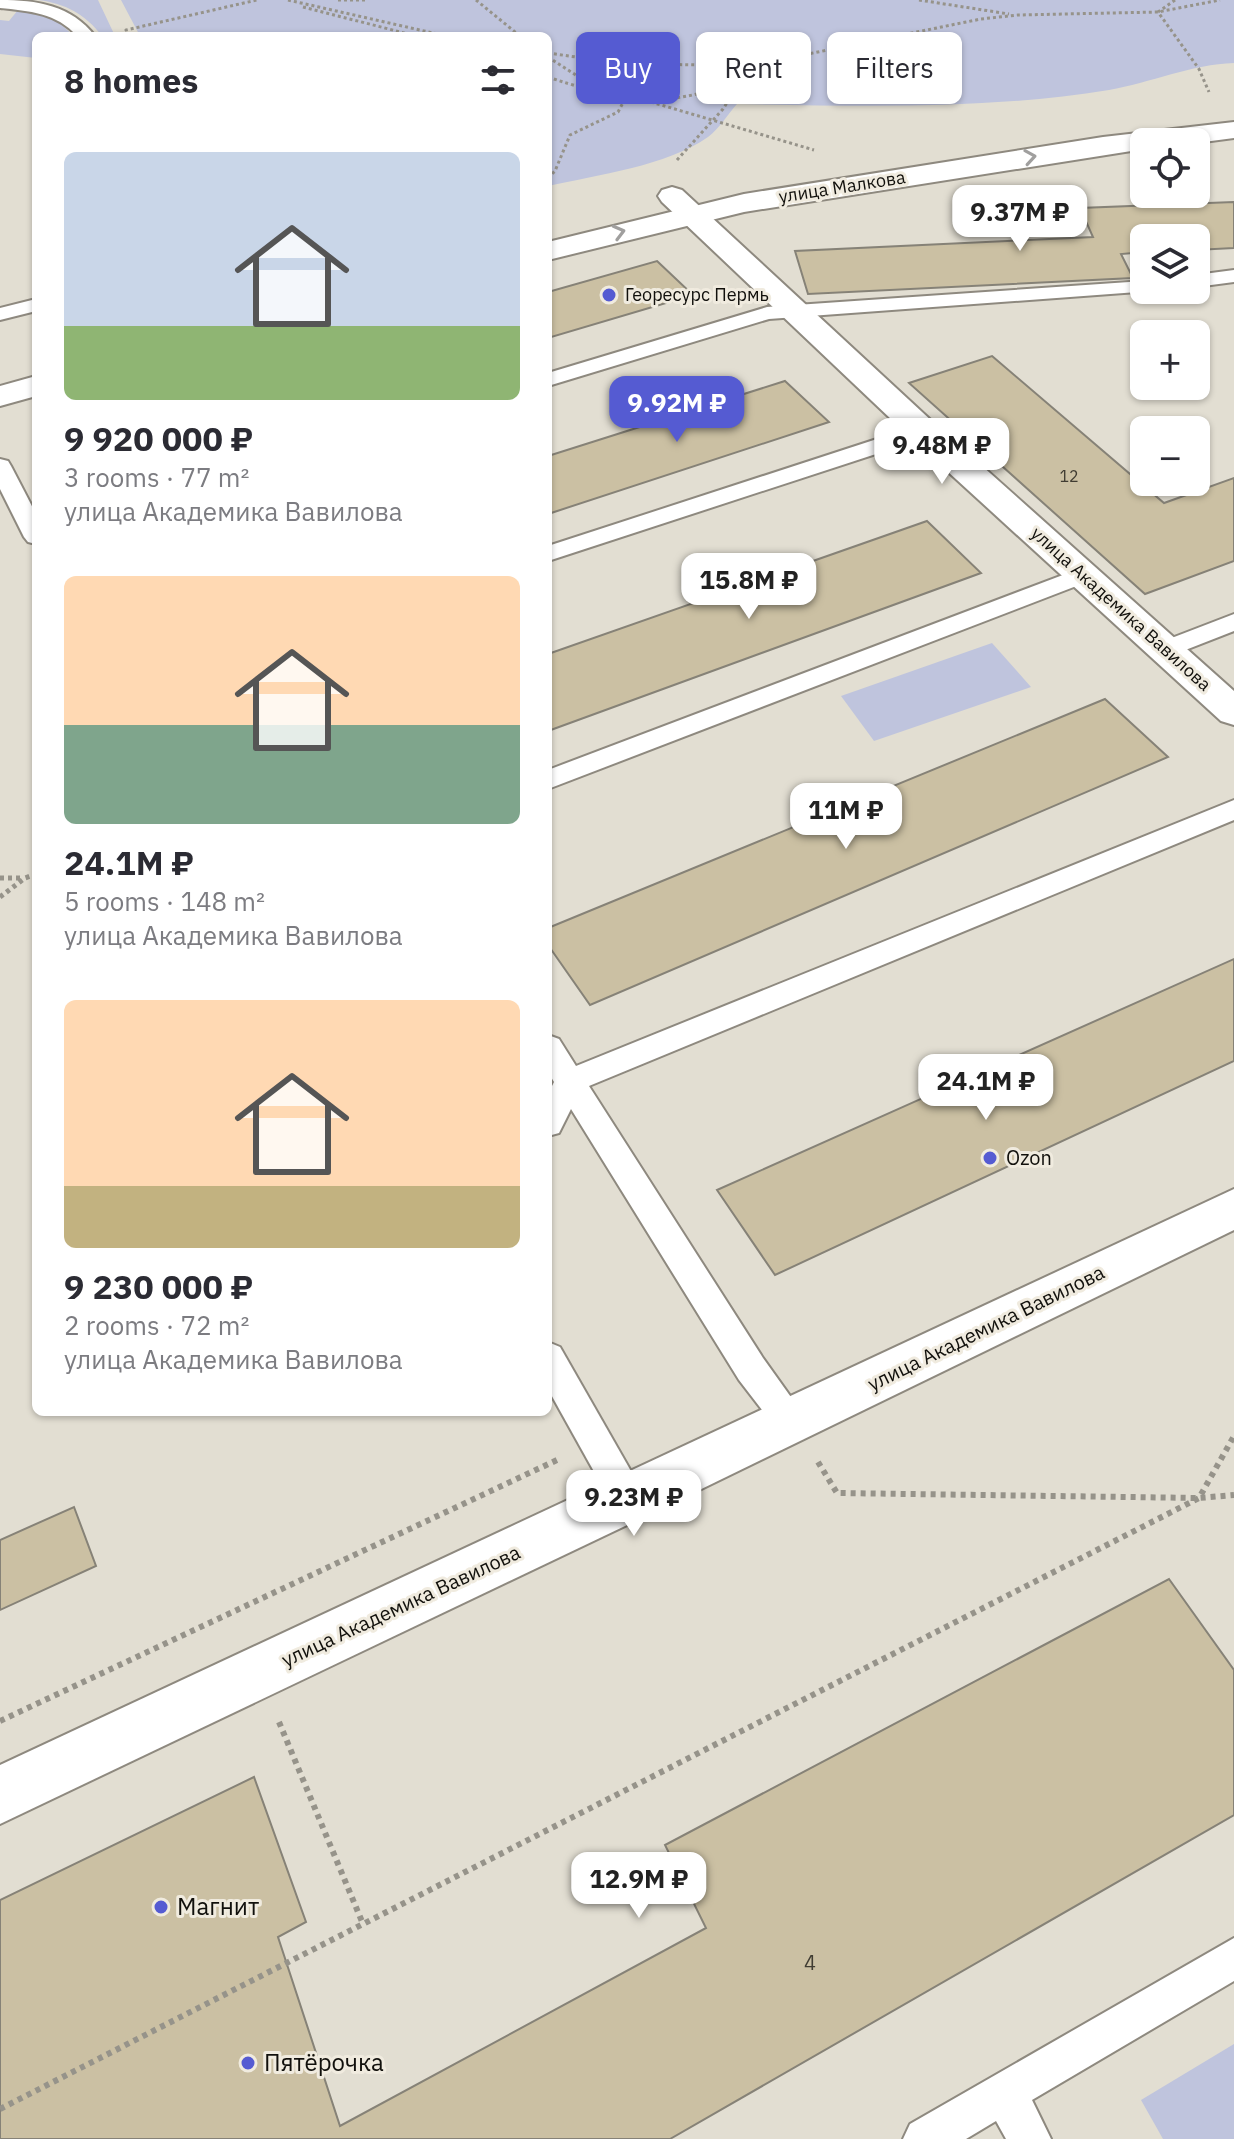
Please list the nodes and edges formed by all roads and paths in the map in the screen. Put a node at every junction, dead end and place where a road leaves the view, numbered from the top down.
1 (257, 0) edge
2 (286, 0) edge
3 (338, 0) edge
4 (365, 0) edge
5 (476, 0) edge
6 (919, 0) edge
7 (1175, 0) edge
8 (1220, 0) edge
9 (0, 3) edge
10 (1158, 12) junction
11 (1018, 15) junction
12 (82, 32) edge
13 (127, 32) edge
14 (400, 32) edge
15 (428, 32) edge
16 (515, 32) edge
17 (811, 53) edge
18 (552, 55) edge
19 (552, 58) edge
20 (696, 65) edge
21 (576, 75) edge
22 (552, 78) edge
23 (576, 85) edge
24 (1209, 92) dead end
25 (622, 104) edge
26 (657, 104) edge
27 (724, 104) edge
28 (1234, 110) edge
29 (711, 121) junction
30 (1234, 130) edge
31 (822, 152) dead end
32 (676, 161) dead end
33 (552, 174) edge
34 (681, 205) junction
35 (552, 227) edge
36 (552, 250) edge
37 (1234, 276) edge
38 (1210, 279) edge
39 (1130, 288) edge
40 (32, 306) edge
41 (795, 310) junction
42 (0, 314) edge
43 (32, 362) edge
44 (0, 371) edge
45 (552, 379) edge
46 (32, 387) edge
47 (0, 396) edge
48 (923, 431) junction
49 (0, 466) edge
50 (32, 526) edge
51 (552, 553) edge
52 (1084, 575) junction
53 (1234, 622) edge
54 (1165, 650) junction
55 (1234, 712) edge
56 (552, 778) edge
57 (1234, 809) edge
58 (32, 875) edge
59 (0, 878) edge
60 (25, 878) junction
61 (0, 897) edge
62 (552, 1053) edge
63 (570, 1081) junction
64 (552, 1116) edge
65 (1234, 1208) edge
66 (552, 1364) edge
67 (791, 1421) junction
68 (1234, 1436) edge
69 (596, 1442) junction
70 (1234, 1495) edge
71 (1199, 1498) junction
72 (628, 1499) junction
73 (258, 1674) junction
74 (0, 1721) edge
75 (0, 1795) edge
76 (363, 1924) junction
77 (1234, 1958) edge
78 (1004, 2092) junction
79 (0, 2109) edge
80 (925, 2139) edge
81 (1029, 2139) edge

1 - 13 path
2 - 14 path
2 - 15 path
3 - 4 path
5 - 16 path
6 - 11 path
7 - 10 path
8 - 10 path
9 - 12 lane
10 - 11 path
10 - 24 path
11 - 17 path
18 - 20 path
19 - 21 path
22 - 23 path
25 - 33 path
26 - 29 path
27 - 29 path
28 - 34 street, улица Малкова
29 - 31 path
29 - 32 path
34 -> 30 street, улица Малкова
34 - 35 street, улица Малкова
36 -> 34 street, улица Малкова
34 - 41 street, улица Академика Вавилова
37 - 38 lane
39 - 41 lane
40 - 42 lane
41 - 45 lane
41 - 48 street, улица Академика Вавилова
43 - 44 street
46 - 47 street
48 - 51 lane
48 - 52 street, улица Академика Вавилова
49 - 50 lane
52 - 54 street, улица Академика Вавилова
52 - 56 lane
53 - 54 lane
54 - 55 street, улица Академика Вавилова
57 - 63 lane
58 - 60 path
59 - 60 path
60 - 61 path
62 - 63 lane
63 - 64 lane
63 - 67 lane
65 - 67 street, улица Академика Вавилова
66 - 69 lane
67 - 71 path
67 - 72 street, улица Академика Вавилова
68 - 71 path
69 - 72 lane
69 - 74 path
70 - 71 path
71 - 76 path
72 - 73 street, улица Академика Вавилова
73 - 75 street, улица Академика Вавилова
73 - 76 path
76 - 79 path
77 - 78 lane
78 - 80 lane
78 - 81 lane

